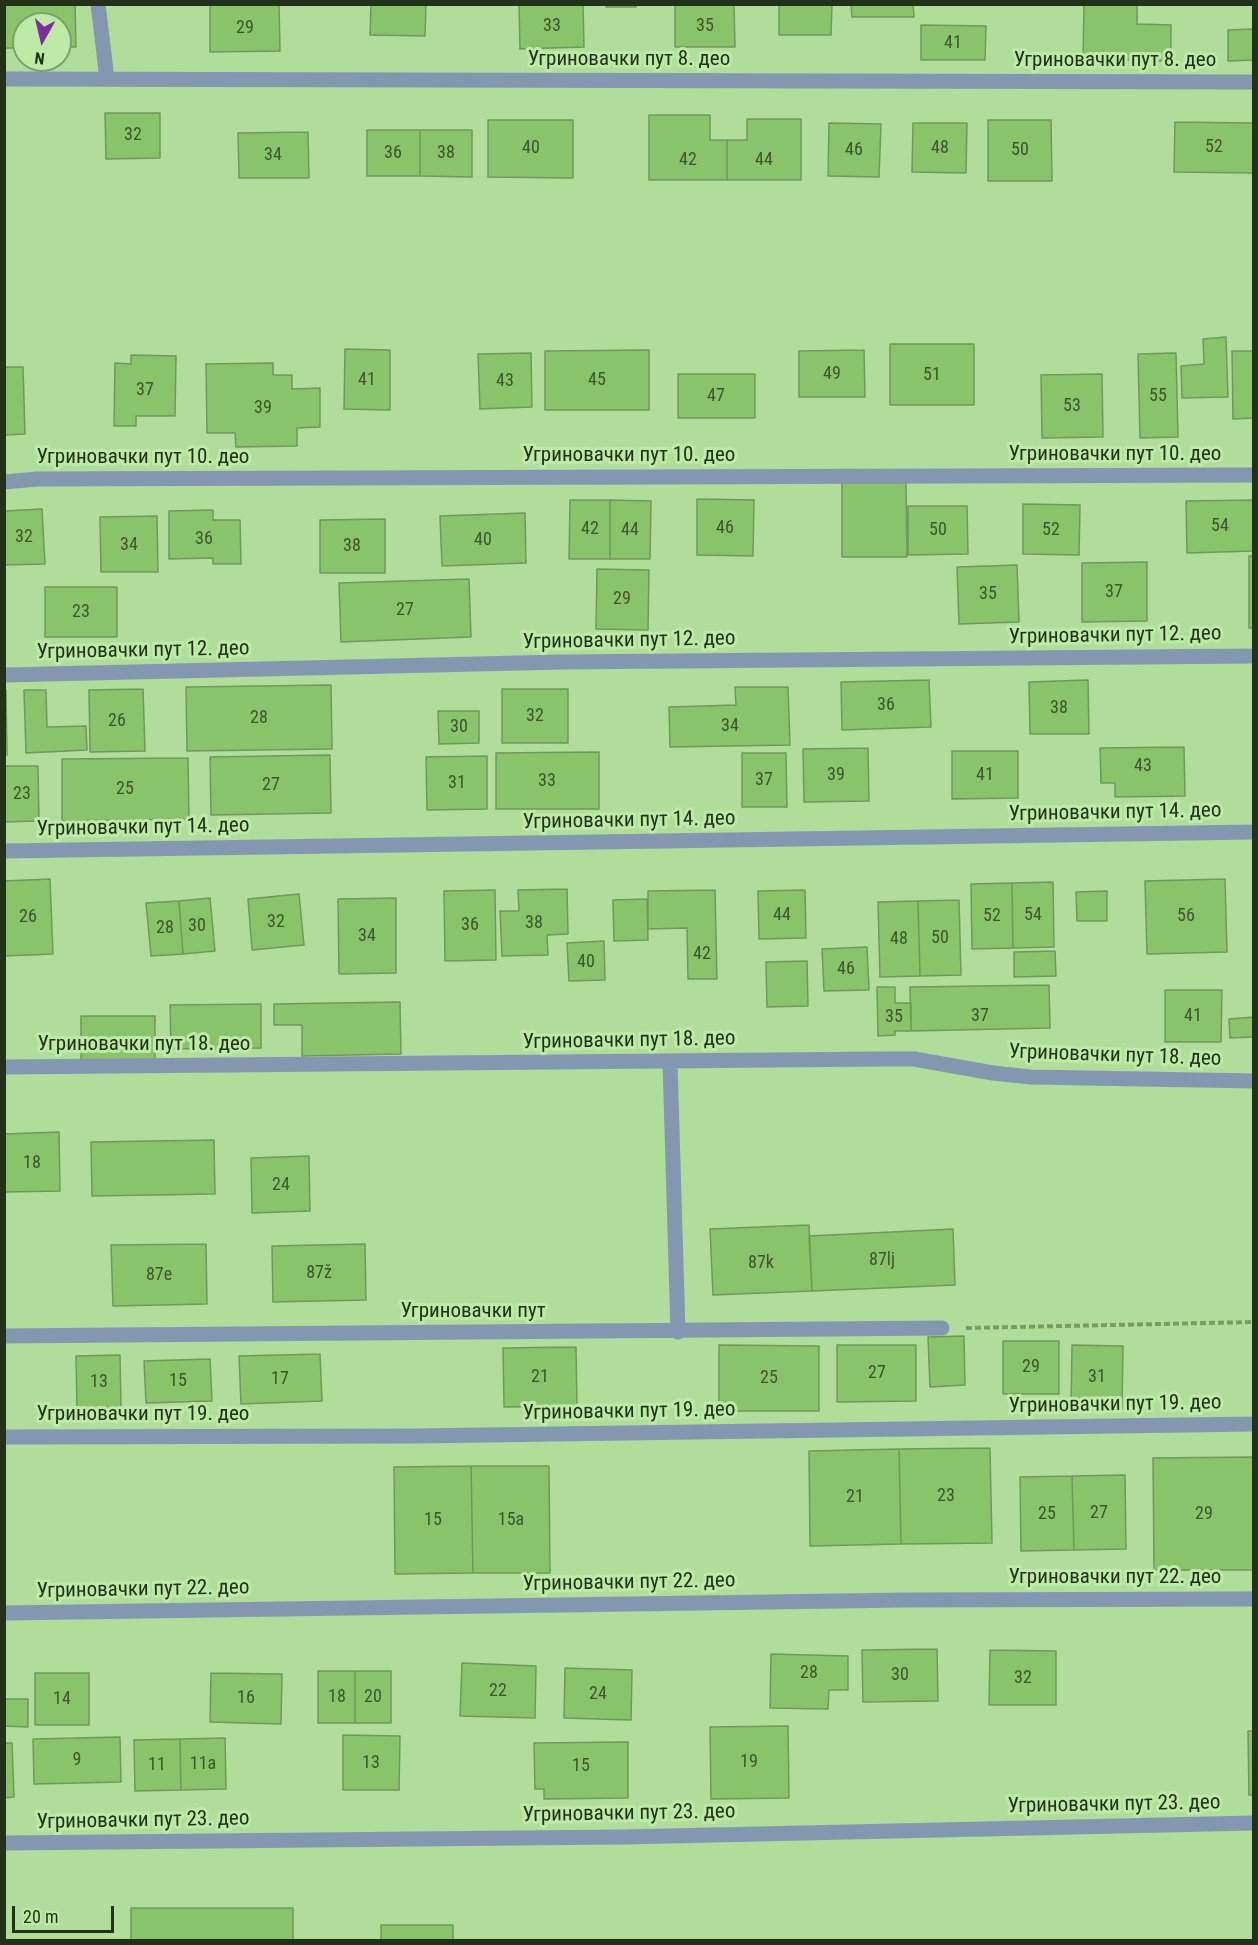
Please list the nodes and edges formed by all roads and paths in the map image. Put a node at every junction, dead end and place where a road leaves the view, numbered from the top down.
1 (98, 4) edge
2 (4, 79) edge
3 (107, 79) junction
4 (1254, 82) edge
5 (1254, 475) edge
6 (4, 482) edge
7 (1254, 656) edge
8 (4, 675) edge
9 (1254, 832) edge
10 (4, 850) edge
11 (670, 1062) junction
12 (4, 1067) edge
13 (1254, 1081) edge
14 (1254, 1322) edge
15 (942, 1328) joint
16 (678, 1332) junction
17 (4, 1336) edge
18 (1254, 1424) edge
19 (4, 1437) edge
20 (1254, 1599) edge
21 (4, 1613) edge
22 (1254, 1823) edge
23 (4, 1843) edge

1 - 3 street
2 - 3 street, Угриновачки пут 8. део
3 - 4 street, Угриновачки пут 8. део
5 - 6 street, Угриновачки пут 10. део
7 - 8 street, Угриновачки пут 12. део
9 - 10 street, Угриновачки пут 14. део
11 - 12 street, Угриновачки пут 18. део
11 - 13 street, Угриновачки пут 18. део
11 - 16 street
14 - 15 path
15 - 16 street, Угриновачки пут
16 - 17 street, Угриновачки пут
18 - 19 street, Угриновачки пут 19. део
20 - 21 street, Угриновачки пут 22. део
22 - 23 street, Угриновачки пут 23. део

